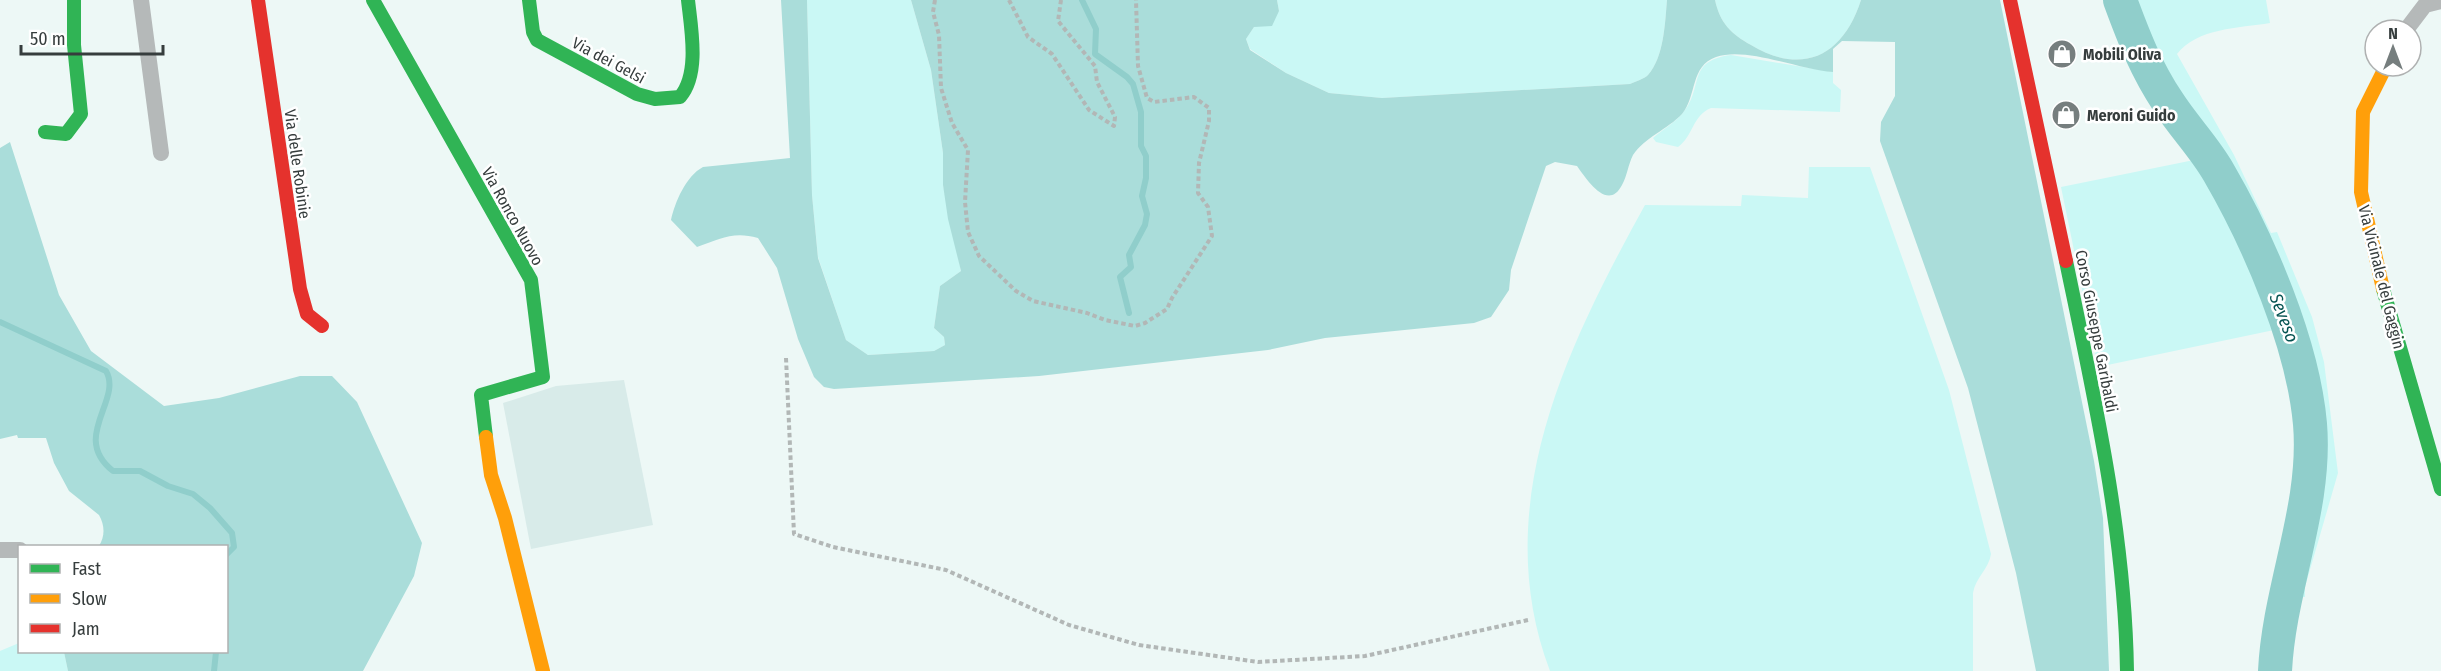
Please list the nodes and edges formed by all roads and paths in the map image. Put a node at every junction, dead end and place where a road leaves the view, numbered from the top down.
1 (74, 0) edge
2 (141, 0) edge
3 (258, 0) edge
4 (373, 0) edge
5 (530, 0) edge
6 (688, 0) edge
7 (935, 0) edge
8 (1009, 0) edge
9 (1061, 0) edge
10 (1136, 0) edge
11 (2010, 0) edge
12 (2441, 1) edge
13 (2415, 18) edge
14 (2380, 78) edge
15 (45, 132) dead end
16 (161, 153) dead end
17 (322, 326) dead end
18 (786, 358) dead end
19 (2441, 489) edge
20 (0, 550) edge
21 (18, 550) edge
22 (1528, 620) dead end
23 (543, 671) edge
24 (2127, 671) edge

1 - 15 street
2 - 16 street
3 - 17 street, Via delle Robinie
4 - 23 street, Via Ronco Nuovo
5 - 6 street, Via dei Gelsi
7 - 10 path
8 - 9 path
11 - 24 street, Corso Giuseppe Garibaldi
12 - 13 street
14 - 19 street, Via Vicinale del Gaggin
18 - 22 path
20 - 21 street

